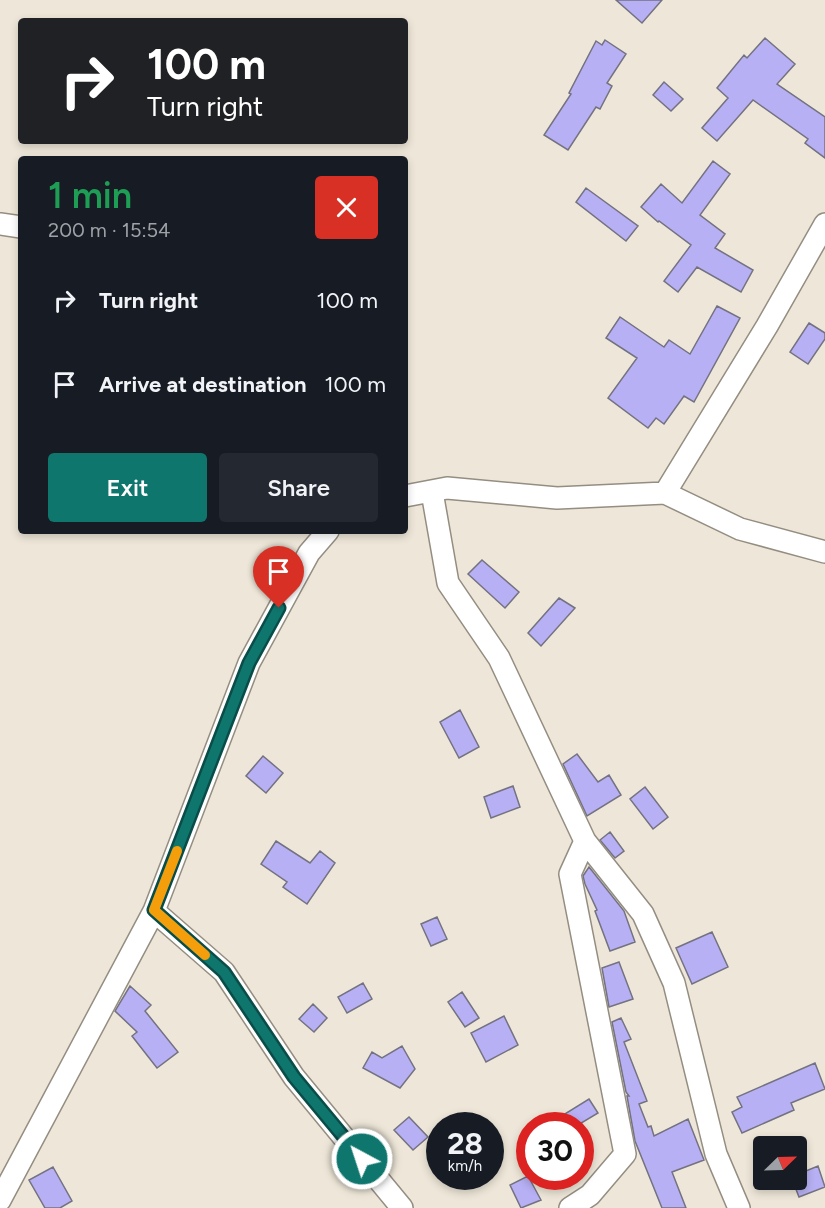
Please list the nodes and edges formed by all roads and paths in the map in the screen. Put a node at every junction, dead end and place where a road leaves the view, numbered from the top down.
1 (0, 224) edge
2 (825, 224) edge
3 (18, 227) edge
4 (432, 492) junction
5 (665, 492) junction
6 (408, 496) edge
7 (325, 534) edge
8 (825, 552) edge
9 (585, 841) junction
10 (154, 910) junction
11 (0, 1200) edge
12 (402, 1208) edge
13 (570, 1208) edge
14 (738, 1208) edge

1 - 3 street
2 - 5 street
4 - 5 street
4 - 6 street
4 - 9 street
5 - 8 street
7 - 10 street
9 - 13 street
9 - 14 street
10 - 11 street
10 - 12 street

